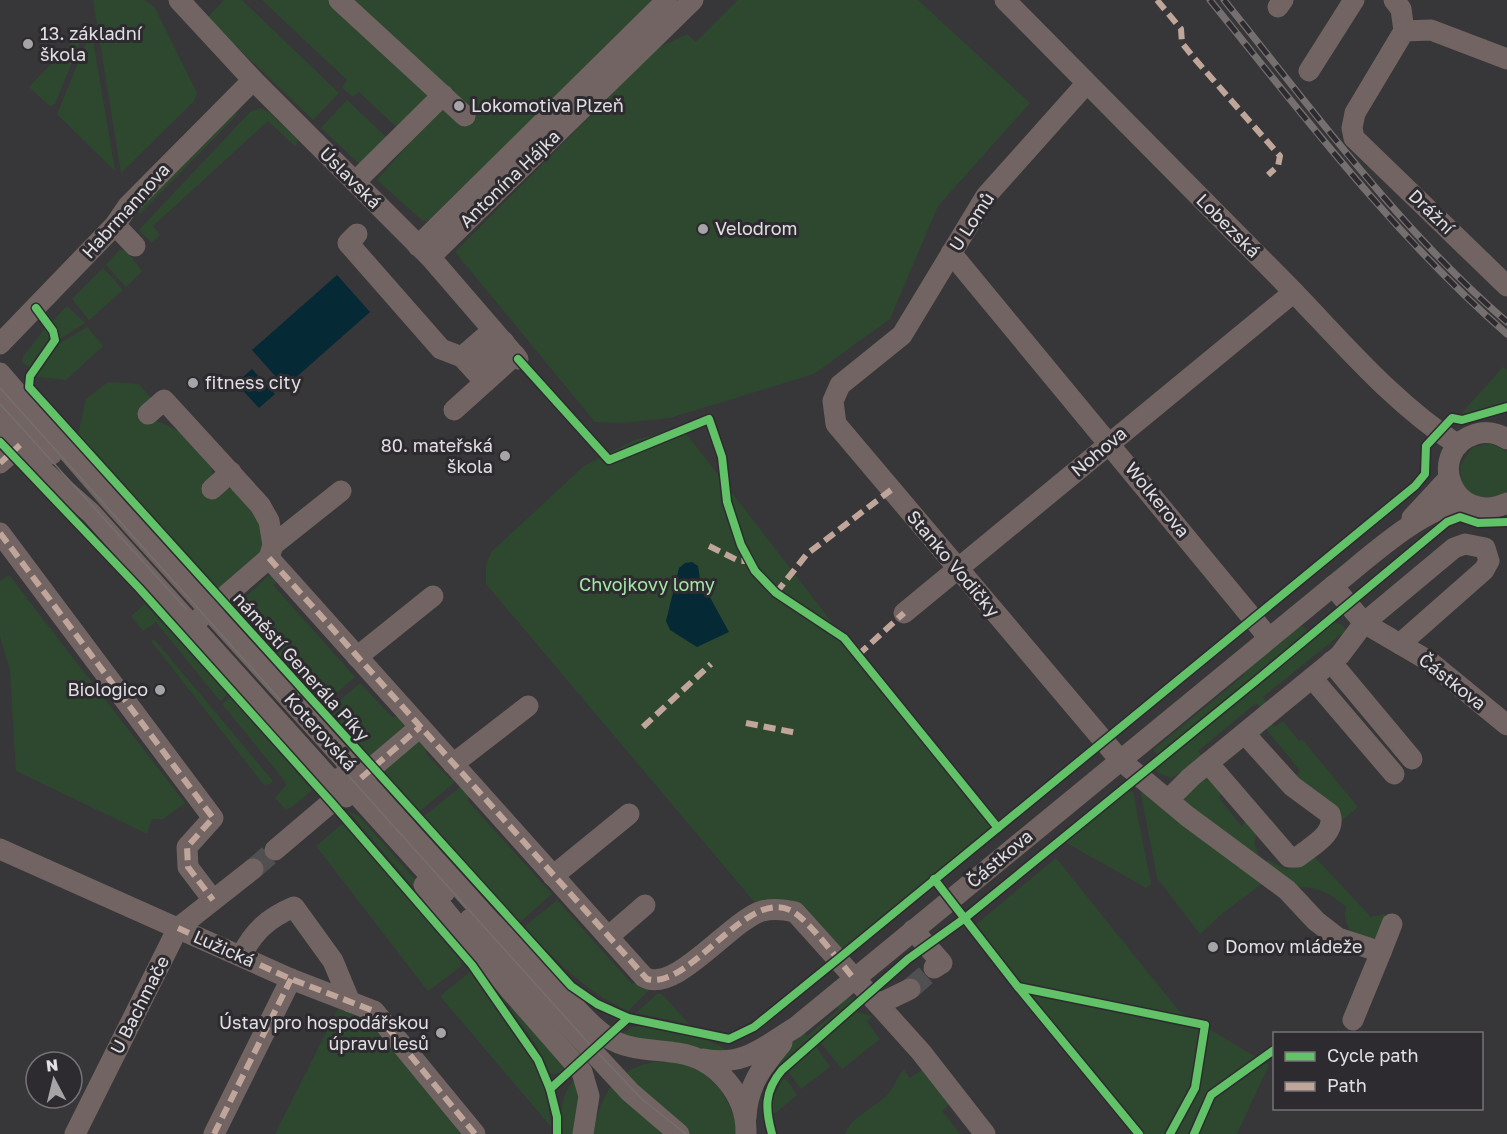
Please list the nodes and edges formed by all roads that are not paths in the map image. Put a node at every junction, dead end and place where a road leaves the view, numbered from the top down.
1 (179, 0) edge
2 (339, 0) edge
3 (1005, 0) edge
4 (1018, 0) edge
5 (1354, 0) edge
6 (1394, 0) edge
7 (680, 2) edge
8 (1028, 24) junction
9 (1404, 31) junction
10 (1507, 59) edge
11 (1309, 71) dead end
12 (253, 80) junction
13 (1086, 84) junction
14 (443, 95) junction
15 (465, 116) dead end
16 (355, 182) junction
17 (115, 225) junction
18 (357, 234) dead end
19 (135, 246) dead end
20 (424, 252) junction
21 (951, 253) junction
22 (1507, 286) edge
23 (1294, 292) junction
24 (0, 344) edge
25 (508, 346) junction
26 (867, 364) joint
27 (474, 370) junction
28 (0, 373) edge
29 (0, 397) edge
30 (156, 407) dead end
31 (454, 410) dead end
32 (0, 423) edge
33 (1507, 439) edge
34 (1110, 443) junction
35 (20, 445) junction
36 (1458, 445) junction
37 (0, 463) edge
38 (231, 472) junction
39 (1449, 478) junction
40 (212, 489) dead end
41 (341, 491) dead end
42 (1464, 502) junction
43 (1507, 502) edge
44 (0, 533) edge
45 (1399, 535) junction
46 (271, 552) junction
47 (957, 569) junction
48 (1334, 586) junction
49 (434, 596) dead end
50 (904, 613) dead end
51 (200, 618) junction
52 (1364, 623) junction
53 (1269, 638) junction
54 (1400, 644) junction
55 (357, 657) junction
56 (1331, 662) junction
57 (1312, 678) junction
58 (528, 706) dead end
59 (1507, 726) edge
60 (420, 728) junction
61 (1245, 734) junction
62 (1412, 759) dead end
63 (1120, 760) junction
64 (1208, 763) junction
65 (453, 764) junction
66 (1394, 774) dead end
67 (351, 786) junction
68 (1168, 800) junction
69 (629, 814) dead end
70 (0, 849) edge
71 (275, 850) tunnel mouth
72 (253, 870) tunnel mouth
73 (553, 876) junction
74 (213, 900) junction
75 (645, 905) dead end
76 (1392, 924) dead end
77 (178, 928) junction
78 (913, 930) junction
79 (608, 937) junction
80 (1381, 952) junction
81 (241, 956) junction
82 (934, 968) dead end
83 (291, 979) junction
84 (854, 979) junction
85 (910, 989) tunnel mouth
86 (350, 1002) junction
87 (879, 1004) junction
88 (1353, 1020) dead end
89 (796, 1027) junction
90 (665, 1052) junction
91 (694, 1057) junction
92 (611, 1072) junction
93 (586, 1112) junction
94 (746, 1130) edge
95 (75, 1134) edge
96 (214, 1134) edge
97 (475, 1134) edge
98 (584, 1134) edge
99 (679, 1134) edge
100 (985, 1134) edge

1 - 12 street, Úslavská
2 - 14 street
3 - 8 street, Lobezská
4 - 8 street
5 - 11 street
6 - 9 street
7 - 20 street, Antonína Hájka
8 - 13 street, Lobezská
9 - 10 street
9 - 22 street, Drážní
12 - 16 street, Úslavská
12 - 17 street, Habrmannova
13 - 21 street, U Lomů
13 - 23 street, Lobezská
14 - 15 street
14 - 16 street
16 - 20 street, Úslavská
17 - 19 street
17 - 24 street, Habrmannova
18 - 27 street
20 - 25 street, Úslavská
21 - 26 street, U Lomů
21 - 34 street, Wolkerova
23 - 34 street, Nohova
23 - 36 street, Lobezská
25 - 27 street
25 - 27 street
26 - 47 street, Stanko Vodičky
27 - 31 street
28 - 51 street, Koterovská
29 - 51 street, Koterovská
30 - 38 street
32 - 35 street, Koterovská
33 - 36 street
34 - 47 street, Nohova
34 - 53 street, Wolkerova
35 - 37 street
35 - 51 street, Koterovská
36 - 39 street
38 - 40 street
38 - 46 street
39 - 42 street
39 - 45 street, Částkova
41 - 46 street, náměstí Generála Píky
42 - 43 street
42 - 45 street, Částkova
44 - 74 street
45 - 48 street, Částkova
46 - 51 street, náměstí Generála Píky
46 - 55 street
47 - 50 street, Nohova
47 - 63 street, Stanko Vodičky
48 - 52 street, Částkova
48 - 53 street, Částkova
49 - 55 street
51 - 67 street, Koterovská
52 - 54 street, Částkova
52 - 54 street
52 - 56 street
53 - 63 street, Částkova
54 - 59 street, Částkova
55 - 60 street
56 - 57 street
56 - 62 street
57 - 61 street
57 - 66 street
58 - 65 street
60 - 65 street
60 - 67 street, náměstí Generála Píky
61 - 64 street
61 - 64 street
63 - 68 street
63 - 78 street, Částkova
64 - 68 street
65 - 73 street
67 - 71 street
67 - 90 street, Koterovská
67 - 92 street, Koterovská
67 - 93 street, Koterovská
68 - 80 street
69 - 73 street
70 - 77 street, Lužická
72 - 74 street, U Bachmače
73 - 79 street
74 - 77 street, U Bachmače
75 - 79 street
76 - 80 street
77 - 81 street, Lužická
77 - 95 street, U Bachmače
78 - 82 street
78 - 84 street, Částkova
79 - 84 street
80 - 88 street
81 - 83 street, Lužická
81 - 86 street
83 - 86 street, Lužická
83 - 96 street
84 - 87 street
84 - 89 street, Částkova
85 - 87 street
86 - 97 street, Lužická
87 - 100 street
89 - 91 street, Částkova
89 - 94 street, Částkova
90 - 91 street, Koterovská
90 - 92 street, Koterovská
91 - 94 street, Koterovská
92 - 93 street, Koterovská
92 - 99 street, Koterovská
93 - 98 street, Koterovská

